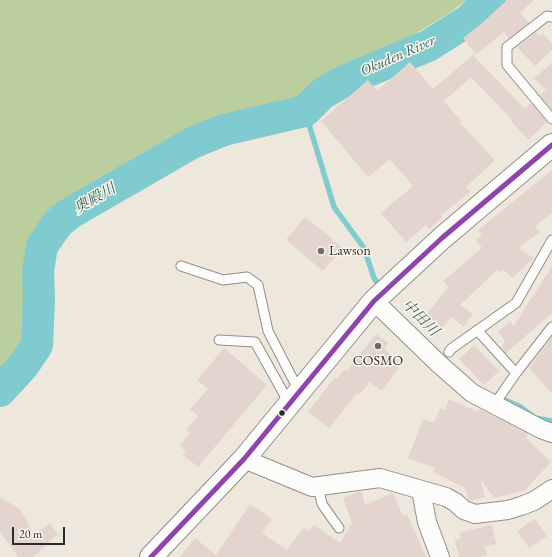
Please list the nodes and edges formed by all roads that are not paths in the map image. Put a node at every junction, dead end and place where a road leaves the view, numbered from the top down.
1 (552, 17) edge
2 (552, 119) edge
3 (552, 145) edge
4 (552, 240) edge
5 (181, 266) dead end
6 (379, 296) junction
7 (552, 327) edge
8 (477, 330) junction
9 (219, 340) dead end
10 (443, 358) junction
11 (516, 373) junction
12 (294, 398) junction
13 (494, 404) junction
14 (552, 432) edge
15 (244, 460) junction
16 (318, 486) junction
17 (552, 489) edge
18 (421, 490) junction
19 (339, 528) dead end
20 (151, 557) edge
21 (440, 557) edge

1 - 2 lane
3 - 6 highway
4 - 8 lane
5 - 12 lane
6 - 10 street
6 - 12 highway
7 - 11 lane
8 - 10 lane
8 - 11 lane
9 - 12 lane
10 - 13 street
11 - 13 lane
12 - 15 highway
13 - 14 street
15 - 16 street
15 - 20 highway
16 - 18 street
16 - 19 lane
17 - 18 street
18 - 21 street

